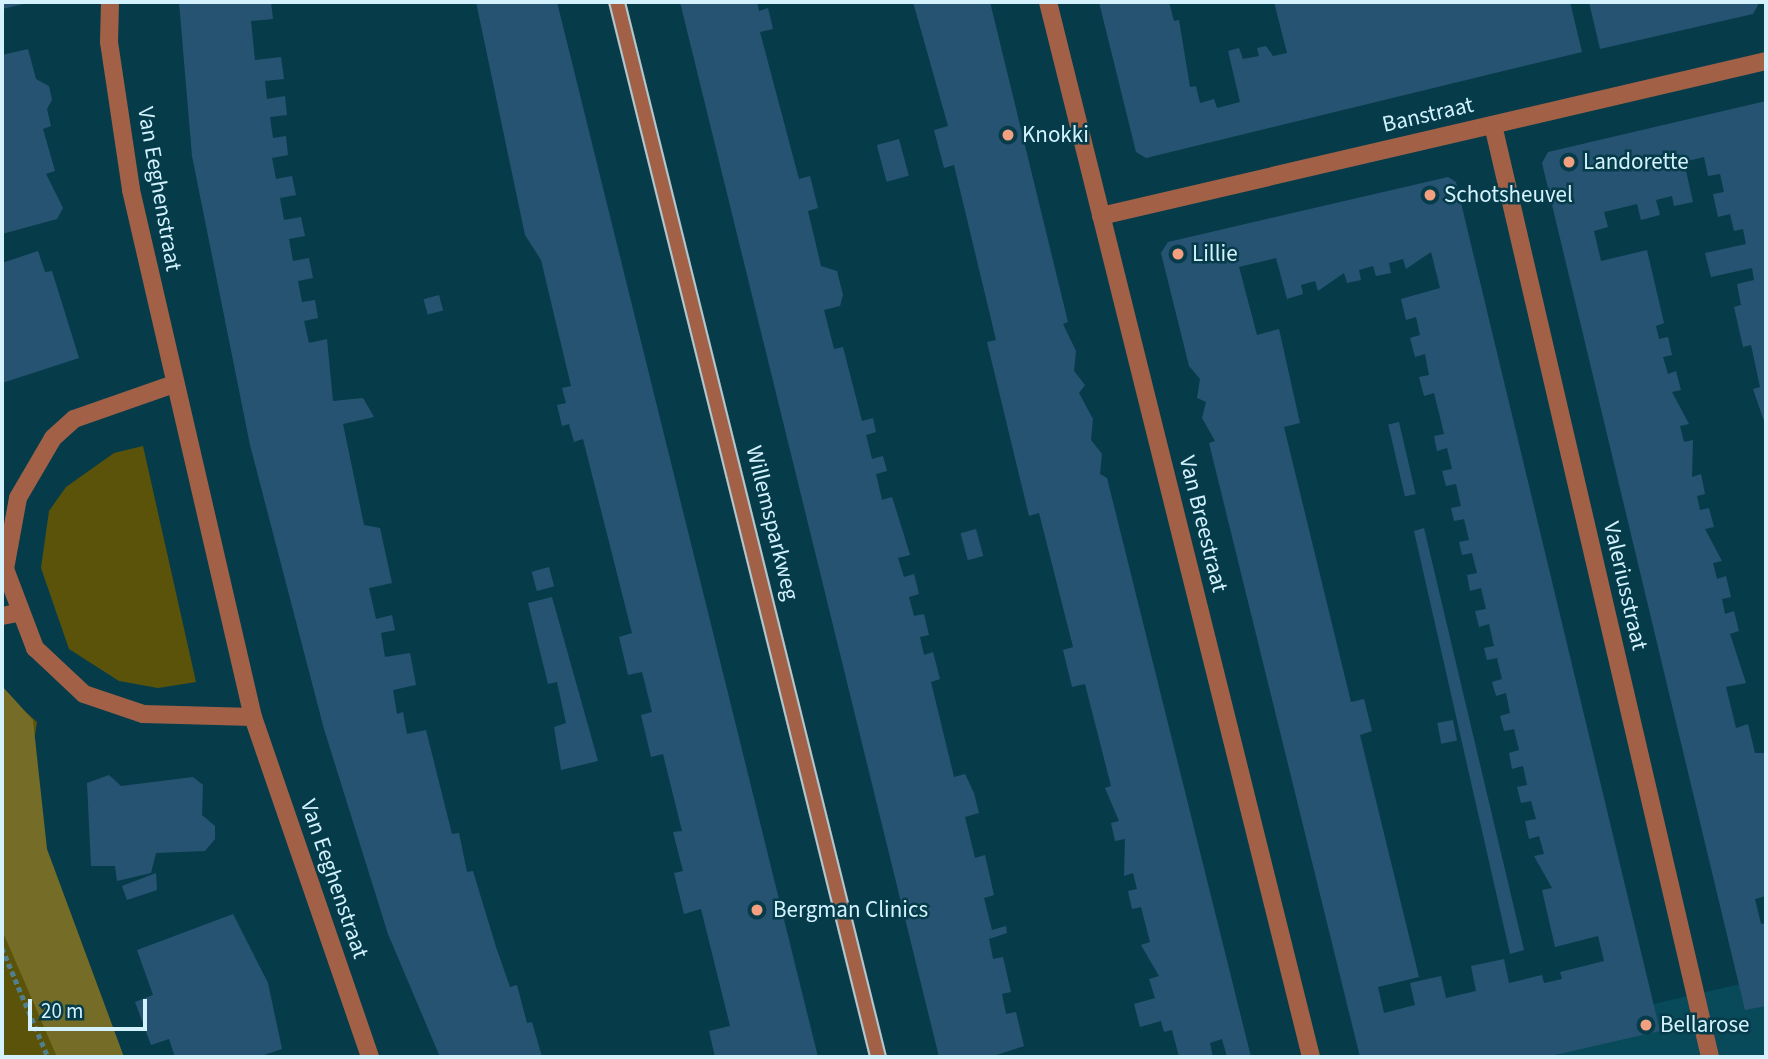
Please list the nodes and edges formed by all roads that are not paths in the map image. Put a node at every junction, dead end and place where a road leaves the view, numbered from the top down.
1 (110, 2) edge
2 (617, 2) edge
3 (1048, 2) edge
4 (1766, 61) edge
5 (1493, 125) junction
6 (1101, 216) junction
7 (174, 384) junction
8 (3, 569) edge
9 (10, 615) edge
10 (254, 717) junction
11 (370, 1057) edge
12 (878, 1057) edge
13 (1311, 1057) edge
14 (1710, 1057) edge

1 - 7 street, Van Eeghenstraat
2 - 12 street, Willemsparkweg
3 - 6 street, Van Breestraat
4 - 5 street, Banstraat
5 - 6 street, Banstraat
5 - 14 street, Valeriusstraat
6 - 13 street, Van Breestraat
7 - 8 street
7 - 10 street, Van Eeghenstraat
8 - 9 street
9 - 10 street
10 - 11 street, Van Eeghenstraat

